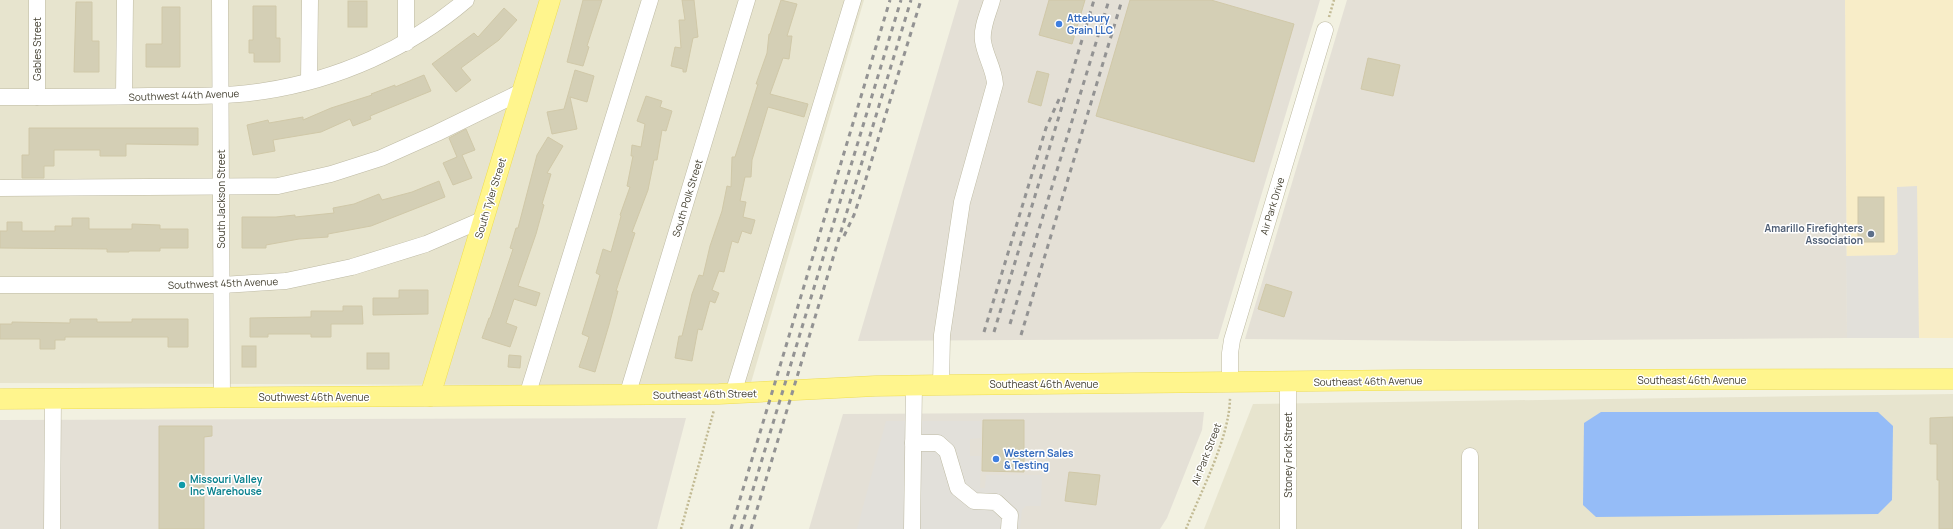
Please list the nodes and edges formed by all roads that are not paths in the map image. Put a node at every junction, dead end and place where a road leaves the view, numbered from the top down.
1 (37, 0) edge
2 (124, 0) edge
3 (220, 0) edge
4 (310, 0) edge
5 (406, 0) edge
6 (466, 0) edge
7 (550, 0) edge
8 (650, 0) edge
9 (747, 0) edge
10 (853, 0) edge
11 (992, 0) edge
12 (1324, 30) dead end
13 (406, 43) junction
14 (309, 81) junction
15 (523, 91) junction
16 (124, 96) junction
17 (221, 96) junction
18 (0, 97) edge
19 (37, 97) junction
20 (0, 188) edge
21 (221, 188) junction
22 (484, 219) junction
23 (0, 285) edge
24 (222, 285) junction
25 (1953, 379) edge
26 (1230, 382) junction
27 (1288, 382) junction
28 (941, 384) junction
29 (914, 385) junction
30 (783, 391) joint
31 (726, 394) junction
32 (430, 396) junction
33 (527, 396) junction
34 (627, 396) junction
35 (53, 398) junction
36 (222, 398) junction
37 (0, 399) edge
38 (913, 443) junction
39 (1470, 456) dead end
40 (52, 529) edge
41 (912, 529) edge
42 (1009, 529) edge
43 (1288, 529) edge
44 (1470, 529) edge

1 - 19 street, Gables Street
2 - 16 street
3 - 17 street, South Jackson Street
4 - 14 street
5 - 13 street
6 - 13 street, Southwest 44th Avenue
7 - 15 main road, South Tyler Street
8 - 33 street
9 - 34 street, South Polk Street
10 - 31 street
11 - 28 street
12 - 26 street, Air Park Drive
13 - 14 street, Southwest 44th Avenue
14 - 17 street, Southwest 44th Avenue
15 - 21 street
15 - 22 main road, South Tyler Street
16 - 17 street, Southwest 44th Avenue
16 - 19 street, Southwest 44th Avenue
17 - 21 street, South Jackson Street
18 - 19 street, Southwest 44th Avenue
20 - 21 street
21 - 24 street, South Jackson Street
22 - 24 street, Southwest 45th Avenue
22 - 32 main road, South Tyler Street
23 - 24 street, Southwest 45th Avenue
24 - 36 street, South Jackson Street
25 - 27 main road, Southeast 46th Avenue
26 - 27 main road, Southeast 46th Avenue
26 - 28 main road, Southeast 46th Avenue
27 - 43 street, Stoney Fork Street
28 - 29 main road, Southeast 46th Avenue
29 - 30 main road, Southeast 46th Avenue
29 - 38 street
30 - 31 main road, Southeast 46th Street
31 - 34 main road, Southeast 46th Street
32 - 33 main road, Southwest 46th Avenue
32 - 36 main road, Southwest 46th Avenue
33 - 34 main road, Southwest 46th Avenue
35 - 36 main road, Southwest 46th Avenue
35 - 37 main road, Southwest 46th Avenue
35 - 40 street
38 - 41 street
38 - 42 street
39 - 44 street

